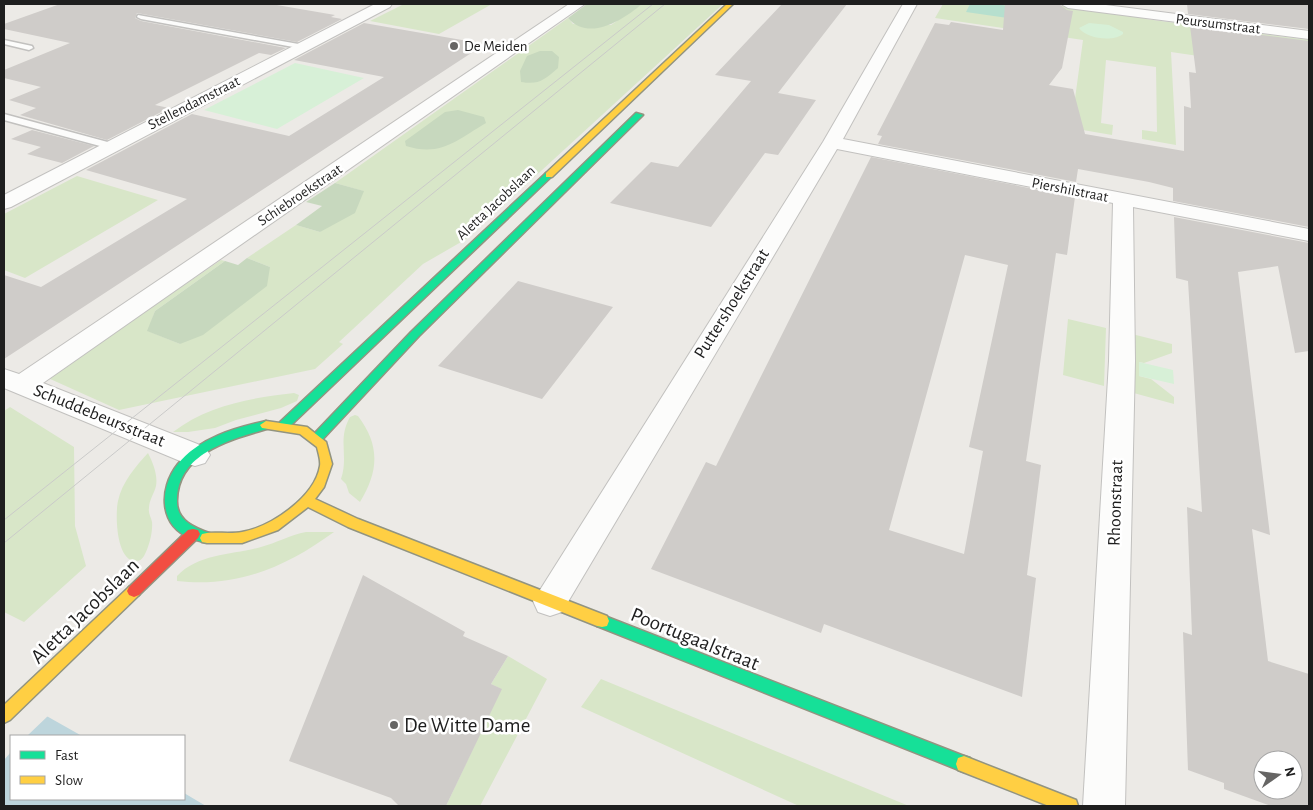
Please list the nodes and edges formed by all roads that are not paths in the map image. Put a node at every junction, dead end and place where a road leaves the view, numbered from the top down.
1 (385, 4) edge
2 (578, 4) edge
3 (730, 4) edge
4 (910, 4) edge
5 (1068, 4) edge
6 (141, 17) dead end
7 (1309, 36) edge
8 (4, 42) edge
9 (304, 47) junction
10 (29, 48) dead end
11 (647, 107) dead end
12 (4, 117) edge
13 (832, 142) junction
14 (111, 146) junction
15 (1123, 200) junction
16 (4, 203) edge
17 (1309, 235) edge
18 (13, 381) edge
19 (284, 425) junction
20 (317, 438) junction
21 (195, 455) junction
22 (309, 502) junction
23 (192, 534) junction
24 (550, 601) junction
25 (4, 715) edge
26 (1070, 806) edge
27 (1104, 806) edge

1 - 9 street, Stellendamstraat
2 - 18 street, Schiebroekstraat
3 - 19 street, Aletta Jacobslaan
4 - 13 street, Puttershoekstraat
5 - 7 street, Peursumstraat
6 - 9 lane
8 - 10 lane
9 - 14 street, Stellendamstraat
11 - 20 street
12 - 14 lane
13 - 15 street, Piershilstraat
13 - 24 street, Puttershoekstraat
14 - 16 street, Stellendamstraat
15 - 17 street, Piershilstraat
15 - 27 street, Rhoonstraat
18 - 21 street, Schuddebeursstraat
19 - 20 street
19 - 21 street
20 - 22 street
21 - 23 street
22 - 23 street
22 - 24 street, Poortugaalstraat
23 - 25 street, Aletta Jacobslaan
24 - 26 street, Poortugaalstraat

